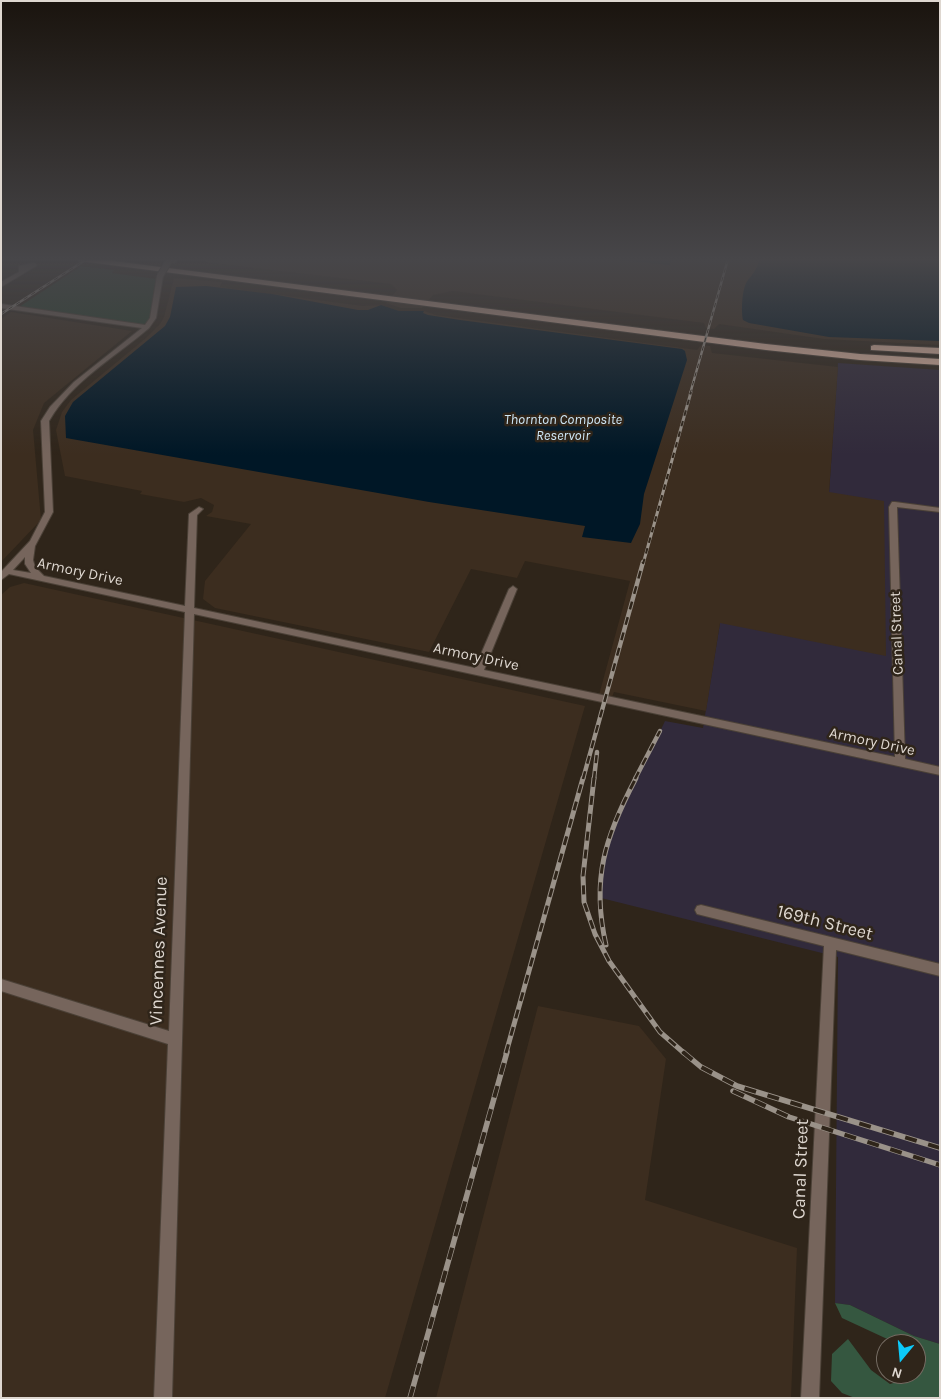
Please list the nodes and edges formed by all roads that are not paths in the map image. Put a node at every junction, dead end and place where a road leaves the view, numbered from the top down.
1 (128, 324) edge
2 (149, 324) edge
3 (601, 324) edge
4 (629, 324) edge
5 (147, 327) junction
6 (940, 352) edge
7 (940, 362) edge
8 (199, 509) dead end
9 (940, 510) edge
10 (34, 542) junction
11 (4, 574) edge
12 (45, 580) junction
13 (512, 589) dead end
14 (191, 611) junction
15 (478, 672) junction
16 (900, 763) junction
17 (940, 772) edge
18 (701, 910) dead end
19 (830, 943) junction
20 (940, 970) edge
21 (1, 985) edge
22 (175, 1040) junction
23 (163, 1398) edge
24 (810, 1398) edge

1 - 5 street
2 - 5 street
3 - 7 highway
4 - 6 highway
5 - 10 street
8 - 14 street, Vincennes Avenue
9 - 16 street, Canal Street
10 - 11 street
10 - 12 street
11 - 12 street, Armory Drive
12 - 14 street, Armory Drive
13 - 15 street
14 - 15 street, Armory Drive
14 - 22 street, Vincennes Avenue
15 - 16 street, Armory Drive
16 - 17 street, Armory Drive
18 - 19 street, 169th Street
19 - 20 street, 169th Street
19 - 24 street, Canal Street
21 - 22 street
22 - 23 street, Vincennes Avenue

